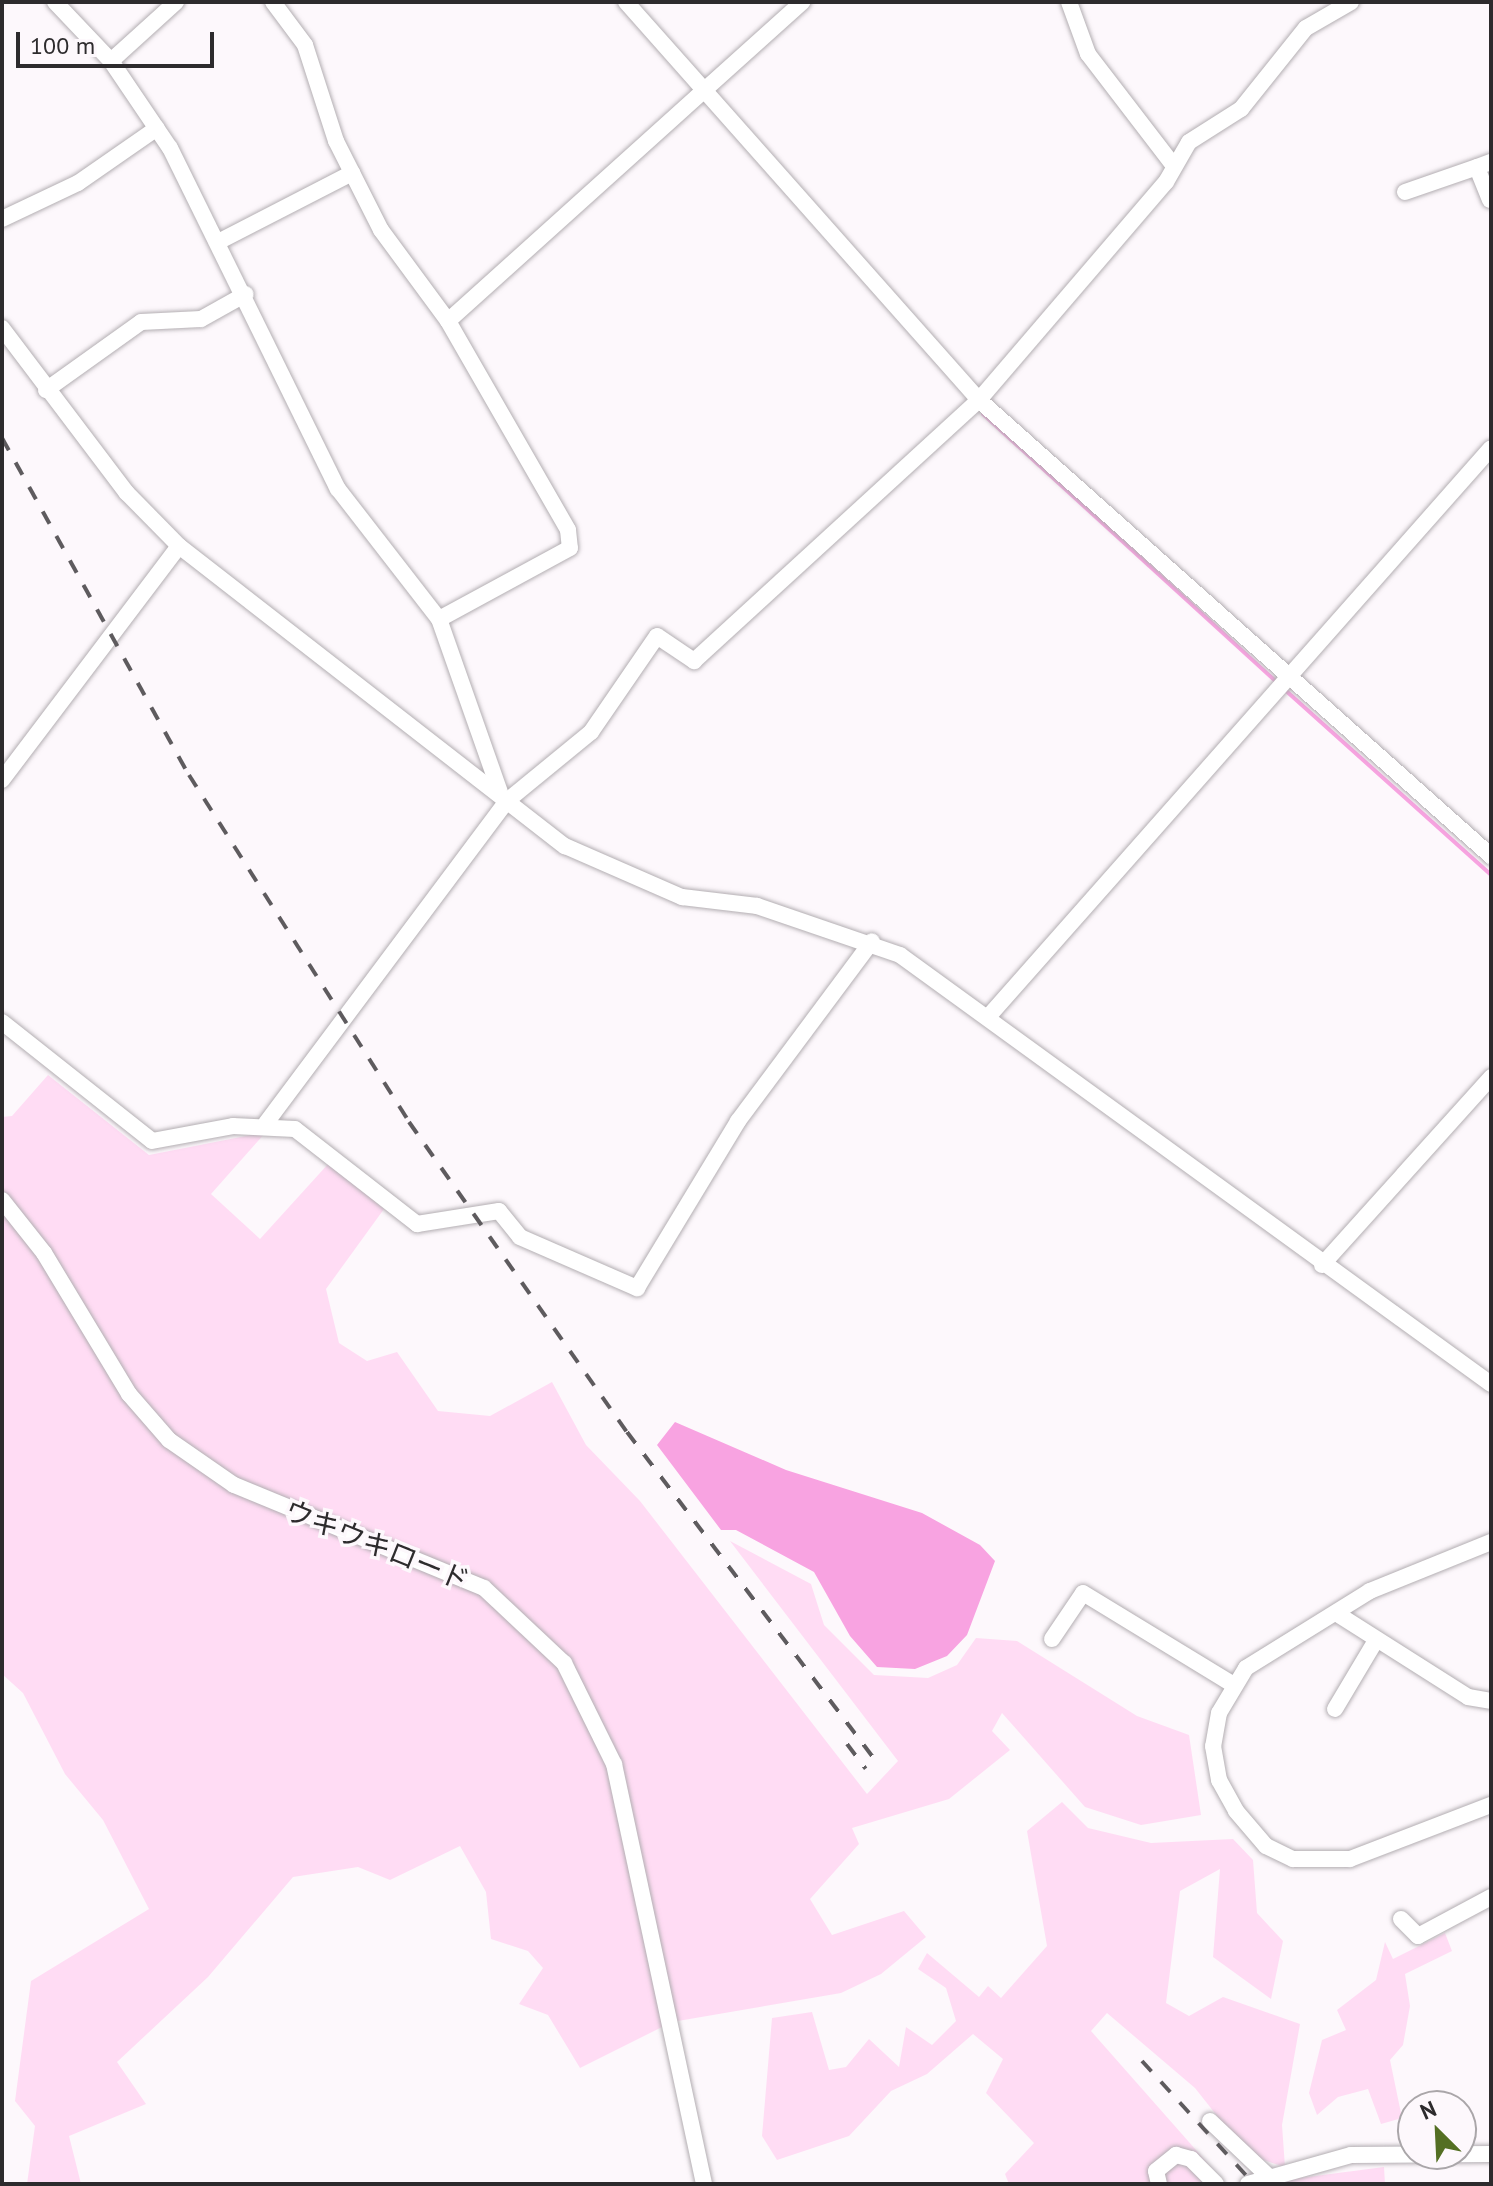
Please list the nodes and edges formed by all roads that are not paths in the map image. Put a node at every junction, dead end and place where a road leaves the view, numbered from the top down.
1 (55, 2) edge
2 (176, 2) edge
3 (273, 2) edge
4 (626, 2) edge
5 (802, 2) edge
6 (1069, 2) edge
7 (1351, 2) edge
8 (111, 61) junction
9 (705, 89) junction
10 (157, 128) junction
11 (1484, 164) edge
12 (1174, 166) junction
13 (352, 173) junction
14 (1405, 192) dead end
15 (1490, 200) edge
16 (2, 219) edge
17 (218, 242) junction
18 (246, 294) junction
19 (448, 321) junction
20 (2, 328) edge
21 (46, 390) junction
22 (979, 400) junction
23 (1491, 448) edge
24 (179, 546) junction
25 (439, 619) junction
26 (1289, 678) junction
27 (2, 780) edge
28 (504, 796) junction
29 (1491, 856) edge
30 (872, 941) junction
31 (988, 1017) junction
32 (2, 1022) edge
33 (1491, 1077) edge
34 (266, 1123) junction
35 (2, 1200) edge
36 (1322, 1265) junction
37 (1491, 1384) edge
38 (1491, 1542) edge
39 (1339, 1615) junction
40 (1052, 1639) dead end
41 (1375, 1642) junction
42 (1232, 1684) junction
43 (1491, 1701) edge
44 (1335, 1709) dead end
45 (1491, 1805) edge
46 (1491, 1897) edge
47 (1401, 1919) dead end
48 (1210, 2121) dead end
49 (1491, 2154) edge
50 (1268, 2176) junction
51 (704, 2184) edge
52 (1159, 2184) edge
53 (1216, 2184) edge
54 (1248, 2184) edge

1 - 8 street
2 - 8 street
3 - 13 street
4 - 9 street
5 - 9 street
6 - 12 street
7 - 12 street
8 - 10 street
9 - 19 street
9 - 22 street
10 - 16 street
10 - 17 street
11 - 14 street
11 - 15 street
12 - 22 street
13 - 17 street
13 - 19 street
17 - 18 street
18 - 21 street
18 - 25 street
19 - 25 street
20 - 21 street
21 - 24 street
22 - 26 street
22 - 28 street
23 - 26 street
24 - 27 street
24 - 28 street
25 - 28 street
26 - 29 street
26 - 31 street
28 - 30 street
28 - 34 street
30 - 31 street
30 - 34 street
31 - 36 street
32 - 34 street
33 - 36 street
35 - 51 street, ウキウキロード
36 - 37 street
38 - 39 street
39 - 41 street
39 - 42 street
40 - 42 street
41 - 43 street
41 - 44 street
42 - 45 street
46 - 47 street
48 - 50 street
49 - 50 street
50 - 54 street
52 - 53 street

